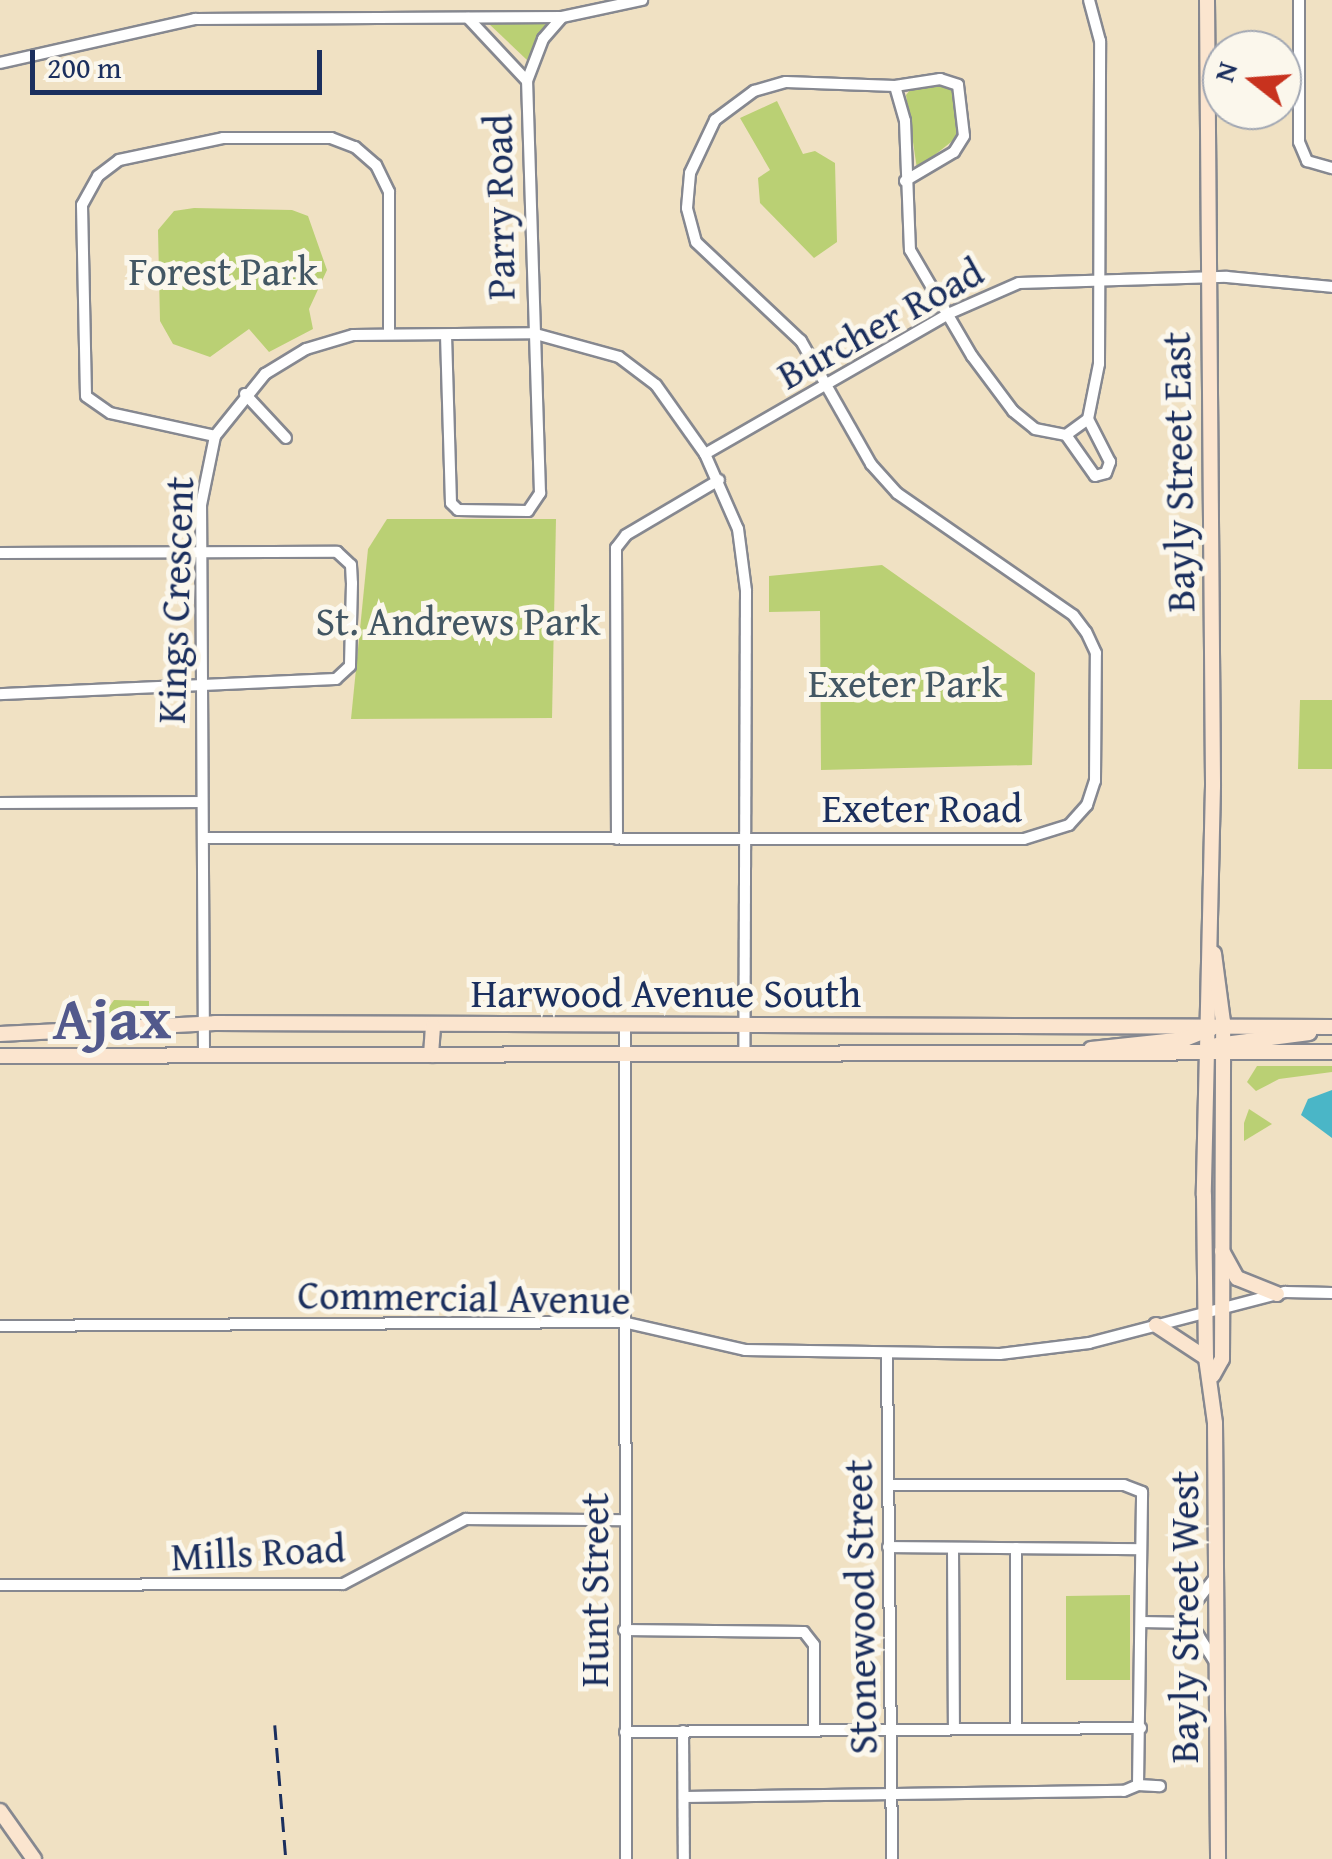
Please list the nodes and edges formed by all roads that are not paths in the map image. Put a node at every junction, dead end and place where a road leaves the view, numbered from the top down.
1 (642, 0) edge
2 (1089, 0) edge
3 (1207, 0) edge
4 (1298, 0) edge
5 (468, 18) junction
6 (562, 18) junction
7 (0, 63) edge
8 (527, 80) junction
9 (895, 86) junction
10 (1332, 168) edge
11 (905, 180) junction
12 (1099, 276) junction
13 (1208, 276) junction
14 (1332, 287) edge
15 (948, 314) junction
16 (532, 333) junction
17 (389, 334) junction
18 (446, 335) junction
19 (827, 384) junction
20 (245, 394) junction
21 (1088, 419) junction
22 (1066, 435) junction
23 (215, 436) junction
24 (286, 438) dead end
25 (705, 454) junction
26 (719, 480) junction
27 (200, 552) junction
28 (0, 554) edge
29 (200, 684) junction
30 (0, 694) edge
31 (202, 802) junction
32 (0, 804) edge
33 (203, 838) junction
34 (616, 838) junction
35 (745, 840) junction
36 (1212, 944) junction
37 (1223, 1022) junction
38 (203, 1024) junction
39 (433, 1025) junction
40 (625, 1026) junction
41 (745, 1026) junction
42 (986, 1026) junction
43 (1206, 1027) junction
44 (1328, 1027) edge
45 (0, 1034) edge
46 (1222, 1049) junction
47 (1332, 1052) edge
48 (204, 1053) junction
49 (623, 1054) junction
50 (744, 1054) junction
51 (1056, 1054) junction
52 (432, 1055) junction
53 (981, 1055) junction
54 (0, 1056) edge
55 (1206, 1056) junction
56 (1222, 1250) junction
57 (1332, 1292) edge
58 (1277, 1294) junction
59 (1213, 1312) junction
60 (623, 1322) junction
61 (1156, 1325) junction
62 (0, 1326) edge
63 (887, 1354) junction
64 (1206, 1358) junction
65 (1213, 1376) junction
66 (888, 1485) junction
67 (623, 1520) junction
68 (888, 1547) junction
69 (953, 1548) junction
70 (1016, 1548) junction
71 (1140, 1549) junction
72 (1217, 1575) junction
73 (0, 1585) edge
74 (1141, 1622) junction
75 (1180, 1623) junction
76 (624, 1630) junction
77 (1217, 1666) junction
78 (1016, 1727) junction
79 (1141, 1728) junction
80 (954, 1729) junction
81 (814, 1730) junction
82 (892, 1730) junction
83 (684, 1731) junction
84 (625, 1732) junction
85 (1138, 1785) junction
86 (1160, 1786) dead end
87 (892, 1792) junction
88 (684, 1798) junction
89 (0, 1811) edge
90 (34, 1859) edge
91 (626, 1859) edge
92 (684, 1859) edge
93 (892, 1859) edge
94 (1218, 1859) edge

1 - 6 street
2 - 12 street
3 - 13 main road, Bayly Street East
4 - 10 street
5 - 6 street
5 - 7 street
5 - 8 street, Parry Road
6 - 8 street, Parry Road
8 - 16 street, Parry Road
9 - 11 street
9 - 11 street, Exeter Road
9 - 19 street, Exeter Road
11 - 15 street
12 - 13 street, Burcher Road
12 - 15 street, Burcher Road
12 - 21 street
13 - 14 street, Burcher Road
13 - 36 main road, Bayly Street East
15 - 19 street, Burcher Road
15 - 22 street
16 - 18 street, Kings Crescent
16 - 18 street, Parry Road
16 - 25 street, Kings Crescent
17 - 18 street, Kings Crescent
17 - 20 street, Kings Crescent
17 - 23 street
19 - 25 street, Burcher Road
19 - 35 street, Exeter Road
20 - 23 street, Kings Crescent
20 - 24 street
21 - 22 street
21 - 22 street
23 - 27 street, Kings Crescent
25 - 26 street, Kings Crescent
26 - 34 street
26 - 35 street, Kings Crescent
27 - 28 street
27 - 29 street, Kings Crescent
27 - 29 street
29 - 30 street
29 - 31 street, Kings Crescent
31 - 32 street
31 - 33 street, Kings Crescent
33 - 34 street, Exeter Road
33 - 38 street, Kings Crescent
34 - 35 street, Exeter Road
35 - 41 street, Kings Crescent
36 - 37 main road, Bayly Street East
36 - 43 main road, Bayly Street East
37 - 43 main road, Harwood Avenue South
37 - 44 main road, Harwood Avenue South
37 - 46 main road, Bayly Street East
38 - 39 main road, Harwood Avenue South
38 - 45 main road, Harwood Avenue South
38 - 48 street, Kings Crescent
39 - 40 main road, Harwood Avenue South
39 - 52 main road
40 - 41 main road, Harwood Avenue South
40 - 49 street
41 - 42 main road, Harwood Avenue South
41 - 50 street, Kings Crescent
42 - 43 main road, Harwood Avenue South
42 - 53 main road
43 - 51 main road
43 - 55 main road, Bayly Street East
44 - 46 main road
46 - 47 main road
46 - 55 main road
46 - 56 main road, Bayly Street West
48 - 52 main road, Harwood Avenue South
48 - 54 main road, Harwood Avenue South
49 - 50 main road, Harwood Avenue South
49 - 52 main road, Harwood Avenue South
49 - 60 street, Hunt Street
50 - 53 main road, Harwood Avenue South
51 - 53 main road, Harwood Avenue South
51 - 55 main road, Harwood Avenue South
55 - 59 main road, Bayly Street West
56 - 58 main road
56 - 59 main road, Bayly Street West
57 - 58 street, Commercial Avenue
58 - 59 street, Commercial Avenue
59 - 61 street, Commercial Avenue
59 - 64 main road, Bayly Street West
59 - 65 main road, Bayly Street West
60 - 62 street, Commercial Avenue
60 - 63 street, Commercial Avenue
60 - 67 street, Hunt Street
61 - 63 street, Commercial Avenue
61 - 64 main road
63 - 66 street, Stonewood Street
64 - 65 main road, Bayly Street West
65 - 72 main road, Bayly Street West
66 - 68 street, Stonewood Street
66 - 71 street
67 - 73 street, Mills Road
67 - 76 street, Hunt Street
68 - 69 street
68 - 82 street, Stonewood Street
69 - 70 street
69 - 80 street
70 - 71 street
70 - 78 street
71 - 74 street
72 - 75 street
72 - 77 main road, Bayly Street West
74 - 75 street
74 - 79 street
75 - 77 street
76 - 81 street
76 - 84 street, Hunt Street
77 - 94 main road, Bayly Street West
78 - 79 street
78 - 80 street
79 - 85 street
80 - 82 street
81 - 82 street
81 - 83 street
82 - 87 street, Stonewood Street
83 - 84 street
83 - 88 street
84 - 91 street, Hunt Street
85 - 86 street
85 - 87 street
87 - 88 street
87 - 93 street, Stonewood Street
88 - 92 street
89 - 90 main road

